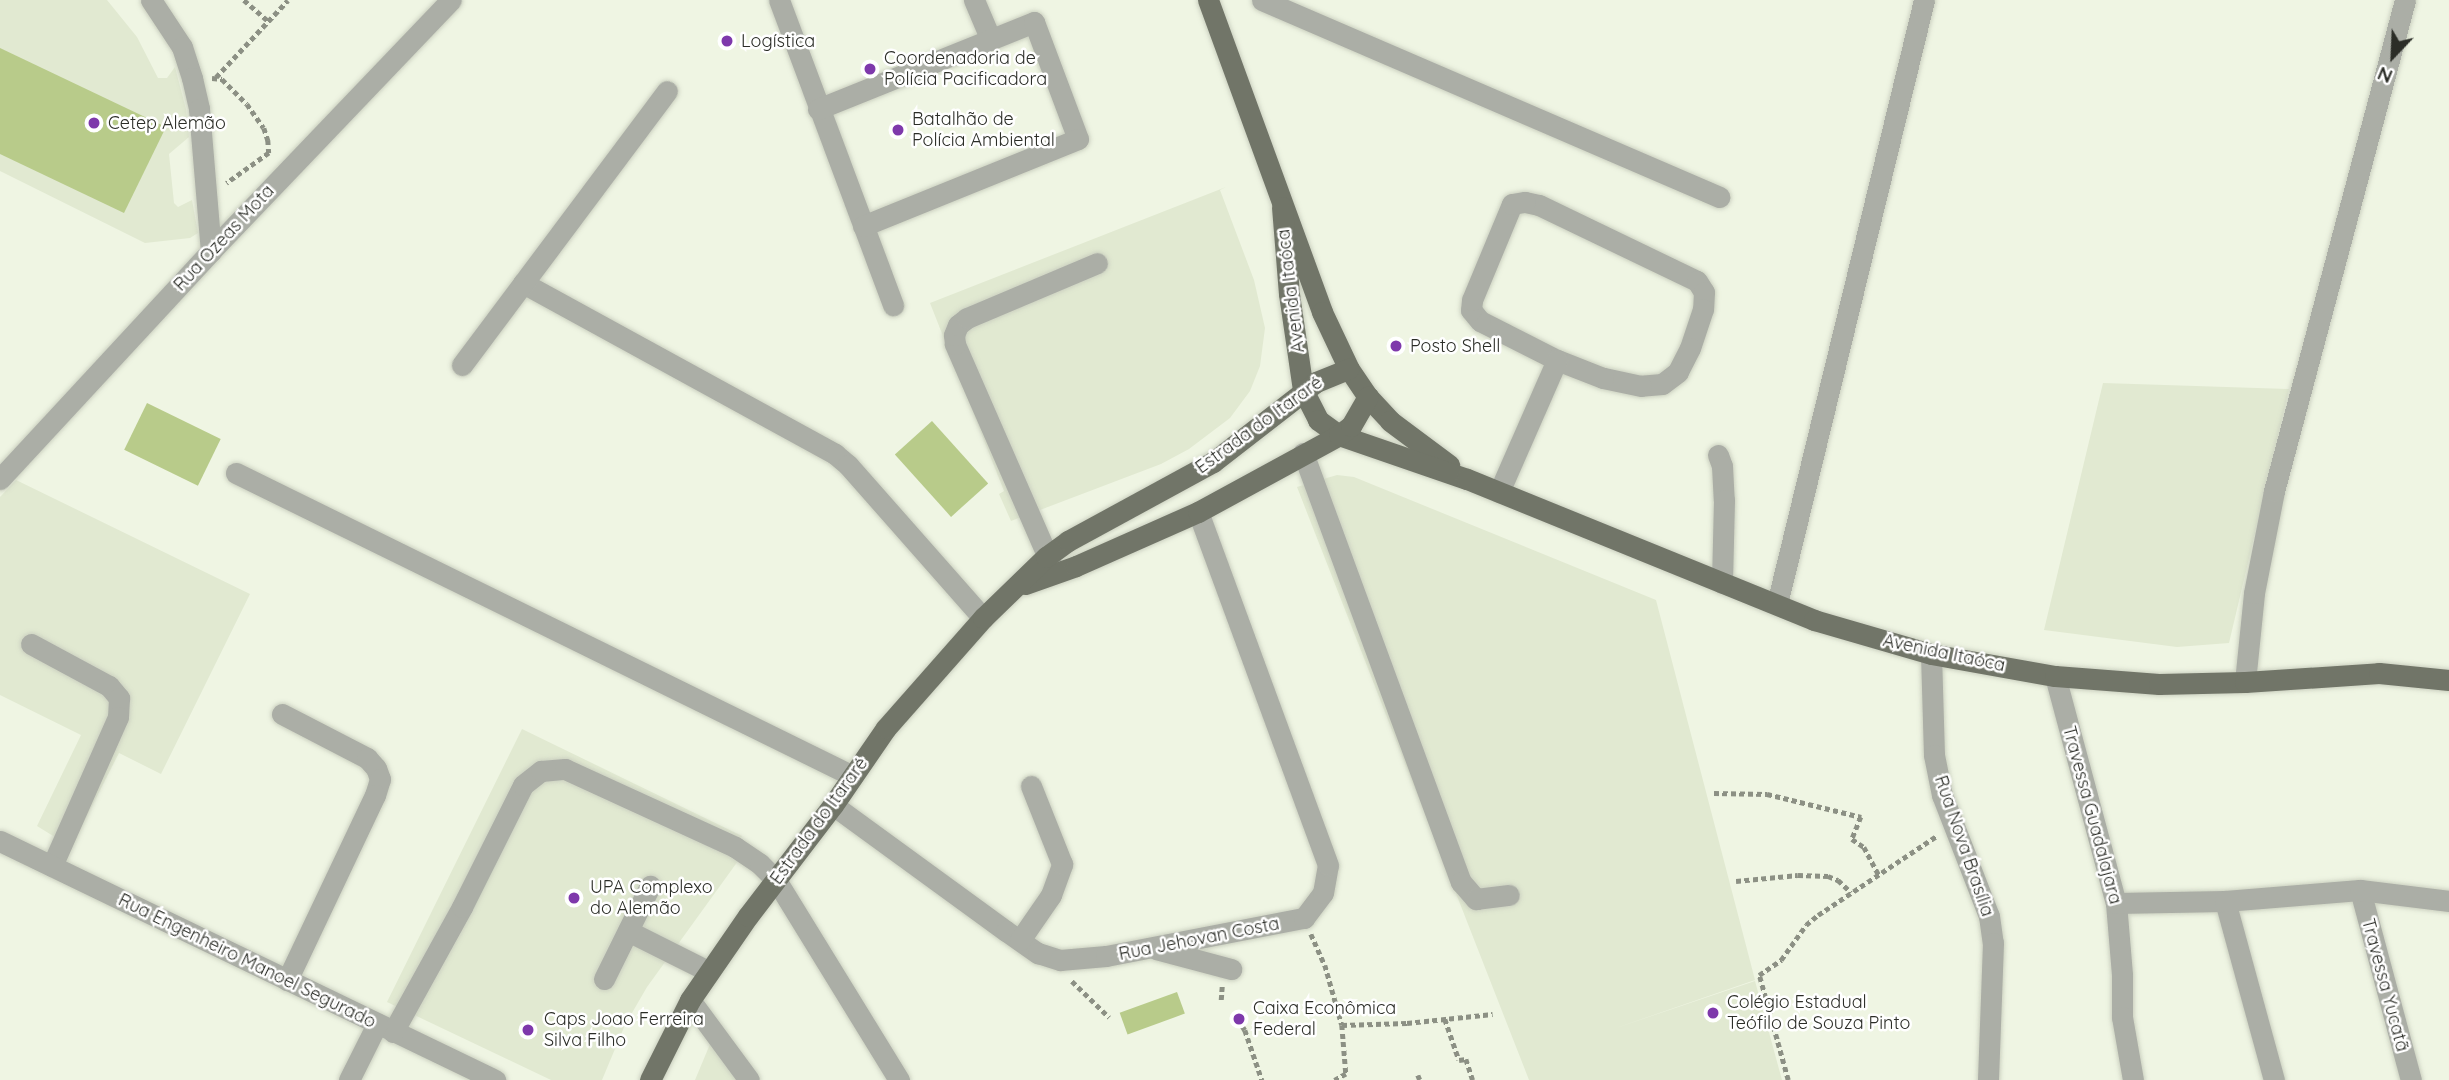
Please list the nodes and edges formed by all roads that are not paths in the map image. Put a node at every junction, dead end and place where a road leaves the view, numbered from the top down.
1 (151, 0) edge
2 (452, 0) edge
3 (779, 0) edge
4 (974, 0) edge
5 (1208, 0) edge
6 (1262, 0) edge
7 (1924, 0) edge
8 (2406, 0) edge
9 (990, 40) junction
10 (667, 90) dead end
11 (818, 109) junction
12 (1720, 197) dead end
13 (1282, 207) junction
14 (863, 226) junction
15 (211, 251) junction
16 (1097, 263) dead end
17 (523, 283) junction
18 (893, 305) dead end
19 (1557, 360) junction
20 (462, 365) dead end
21 (1349, 369) junction
22 (1303, 390) junction
23 (1368, 397) junction
24 (1339, 435) junction
25 (1303, 453) junction
26 (1717, 455) dead end
27 (236, 473) dead end
28 (0, 479) edge
29 (1467, 479) junction
30 (1499, 492) junction
31 (1198, 512) junction
32 (1051, 565) junction
33 (1722, 583) junction
34 (1777, 604) junction
35 (983, 618) junction
36 (31, 643) dead end
37 (1931, 654) junction
38 (2055, 676) junction
39 (2449, 680) edge
40 (2245, 682) junction
41 (282, 714) dead end
42 (853, 776) junction
43 (1031, 786) dead end
44 (833, 805) junction
45 (0, 841) edge
46 (52, 866) junction
47 (776, 880) junction
48 (650, 886) dead end
49 (2360, 890) junction
50 (1509, 895) dead end
51 (2225, 901) junction
52 (2449, 901) edge
53 (2116, 903) junction
54 (628, 931) junction
55 (1020, 940) junction
56 (1151, 948) junction
57 (1231, 970) dead end
58 (708, 971) junction
59 (604, 979) dead end
60 (287, 980) junction
61 (690, 1000) junction
62 (385, 1028) junction
63 (349, 1080) edge
64 (495, 1080) edge
65 (650, 1080) edge
66 (749, 1080) edge
67 (899, 1080) edge
68 (1988, 1080) edge
69 (2133, 1080) edge
70 (2274, 1080) edge
71 (2411, 1080) edge

1 - 15 street
2 - 15 street, Rua Ozeas Mota
3 - 11 street
4 - 9 street
5 - 13 main road, Avenida Itaóca
6 - 12 street
7 - 34 street
8 - 40 street
9 - 11 street
9 - 14 street
10 - 17 street
11 - 14 street
13 - 21 main road, Avenida Itaóca
13 - 22 main road, Avenida Itaóca
14 - 18 street
15 - 28 street, Rua Ozeas Mota
16 - 32 street
17 - 20 street
17 - 35 street
19 - 19 street
19 - 30 street
21 - 22 main road, Estrada do Itararé
21 - 23 main road
22 - 24 main road, Avenida Itaóca
22 - 32 main road, Estrada do Itararé
23 - 24 main road, Estrada do Itararé
23 - 29 main road, Avenida Itaóca
24 - 25 main road, Estrada do Itararé
24 - 29 main road, Avenida Itaóca
25 - 31 main road, Estrada do Itararé
25 - 50 street
26 - 33 street
27 - 42 street
29 - 30 main road, Avenida Itaóca
30 - 33 main road, Avenida Itaóca
31 - 32 main road, Estrada do Itararé
31 - 56 street, Rua Jehovan Costa
32 - 35 main road, Estrada do Itararé
33 - 34 main road, Avenida Itaóca
34 - 37 main road, Avenida Itaóca
35 - 42 main road, Estrada do Itararé
36 - 46 street
37 - 38 main road, Avenida Itaóca
37 - 68 street, Rua Nova Brasília
38 - 40 main road, Avenida Itaóca
38 - 53 street, Travessa Guadalajara
39 - 40 main road, Avenida Itaóca
41 - 60 street
42 - 44 main road, Estrada do Itararé
43 - 55 street
44 - 47 main road, Estrada do Itararé
44 - 55 street, Rua Jehovan Costa
45 - 46 street, Rua Engenheiro Manoel Segurado
46 - 60 street, Rua Engenheiro Manoel Segurado
47 - 58 main road, Estrada do Itararé
47 - 62 street
47 - 67 street
48 - 54 street
49 - 51 street
49 - 52 street
49 - 71 street, Travessa Yucatã
51 - 53 street
51 - 70 street
53 - 69 street, Travessa Guadalajara
54 - 58 street
54 - 59 street
55 - 56 street, Rua Jehovan Costa
56 - 57 street
58 - 61 main road, Estrada do Itararé
60 - 62 street, Rua Engenheiro Manoel Segurado
61 - 65 main road, Estrada do Itararé
61 - 66 street
62 - 63 street
62 - 64 street, Rua Engenheiro Manoel Segurado

